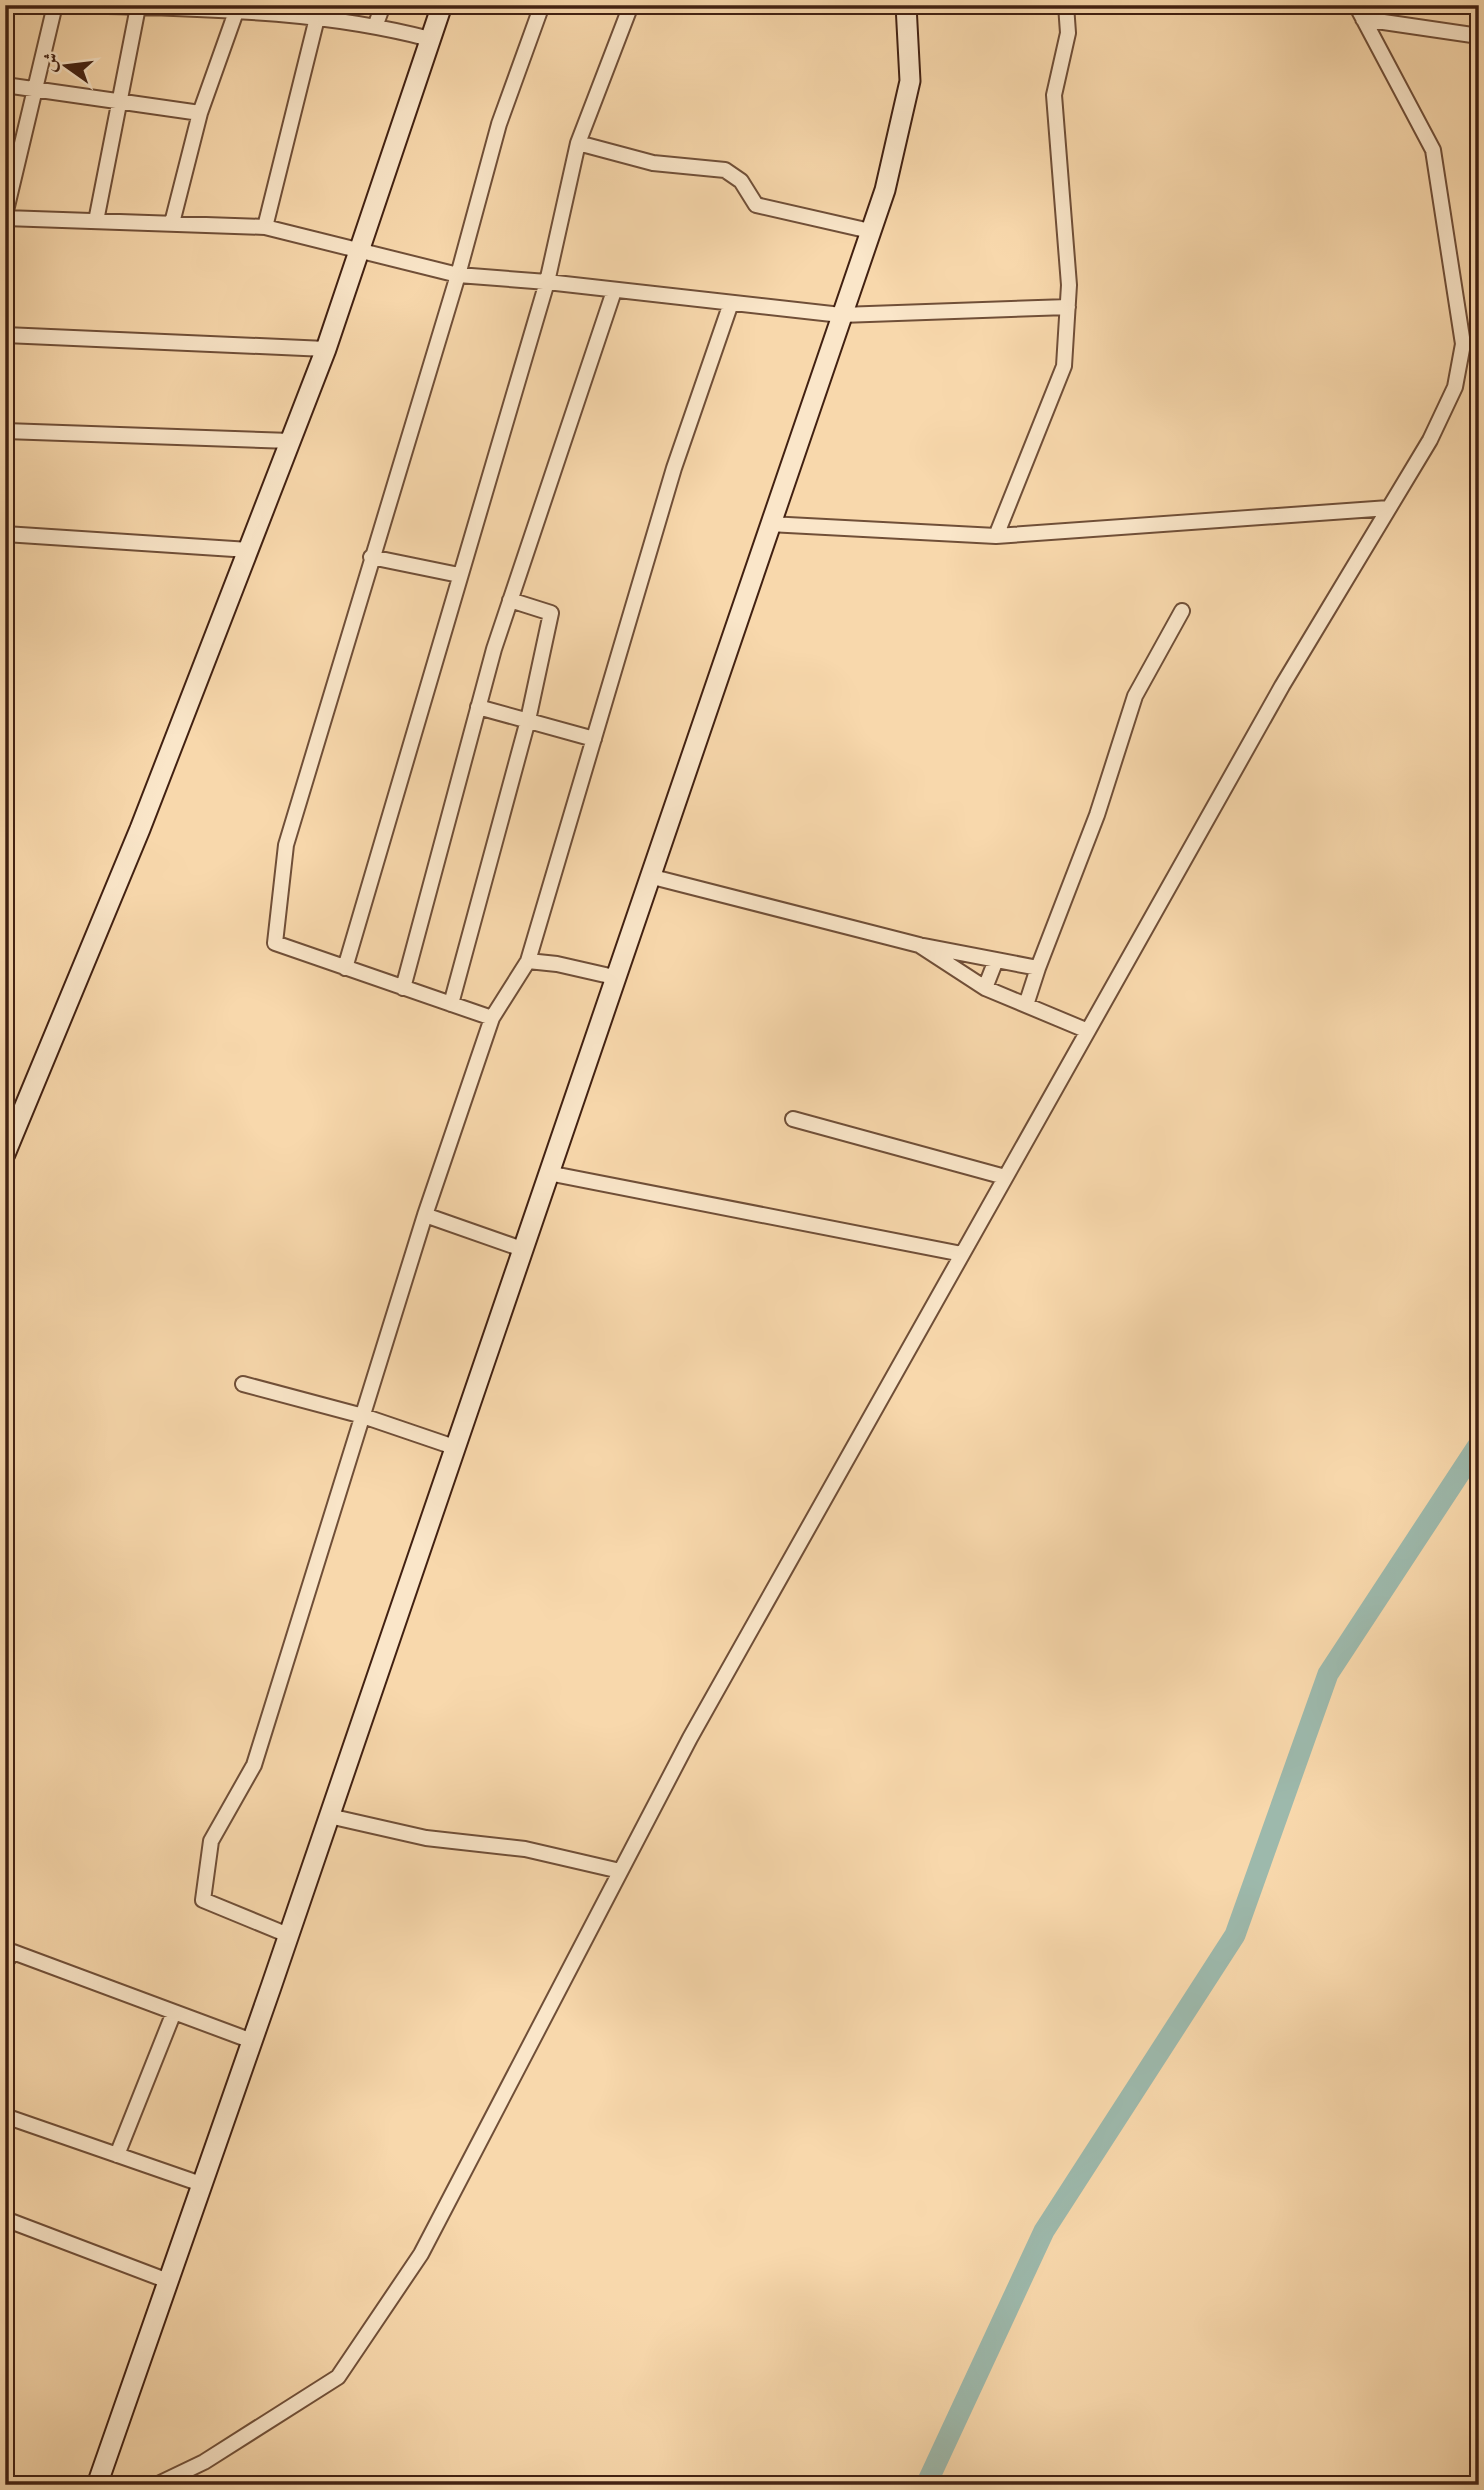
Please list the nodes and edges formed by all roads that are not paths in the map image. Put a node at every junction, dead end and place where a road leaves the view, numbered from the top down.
1 (55, 5) edge
2 (79, 5) edge
3 (383, 5) edge
4 (442, 5) edge
5 (542, 5) edge
6 (631, 5) edge
7 (906, 5) edge
8 (1066, 5) edge
9 (1356, 5) edge
10 (138, 7) junction
11 (240, 8) edge
12 (317, 18) junction
13 (1363, 19) junction
14 (376, 24) junction
15 (1479, 36) edge
16 (430, 39) junction
17 (5, 85) edge
18 (37, 89) junction
19 (122, 102) junction
20 (200, 113) junction
21 (578, 143) junction
22 (5, 216) edge
23 (96, 221) junction
24 (172, 223) junction
25 (265, 227) junction
26 (870, 231) junction
27 (359, 252) junction
28 (458, 275) junction
29 (547, 282) junction
30 (614, 291) junction
31 (731, 303) junction
32 (1068, 307) junction
33 (841, 315) junction
34 (5, 335) edge
35 (326, 349) junction
36 (5, 431) edge
37 (290, 441) junction
38 (1389, 508) junction
39 (769, 524) junction
40 (5, 534) edge
41 (996, 536) junction
42 (249, 550) junction
43 (371, 557) junction
44 (459, 575) junction
45 (510, 600) junction
46 (1182, 611) dead end
47 (478, 708) junction
48 (528, 720) junction
49 (594, 739) junction
50 (649, 876) junction
51 (919, 945) junction
52 (996, 960) junction
53 (528, 961) junction
54 (345, 968) junction
55 (1038, 968) junction
56 (614, 977) junction
57 (403, 988) junction
58 (985, 988) junction
59 (451, 1004) junction
60 (1026, 1004) junction
61 (492, 1018) junction
62 (1088, 1031) junction
63 (793, 1119) dead end
64 (5, 1154) edge
65 (548, 1173) junction
66 (1005, 1177) junction
67 (425, 1214) junction
68 (522, 1249) junction
69 (962, 1254) junction
70 (243, 1384) dead end
71 (363, 1416) junction
72 (454, 1447) junction
73 (329, 1816) junction
74 (620, 1871) junction
75 (288, 1935) junction
76 (5, 1964) edge
77 (174, 2012) junction
78 (252, 2041) junction
79 (5, 2116) edge
80 (117, 2155) junction
81 (201, 2184) junction
82 (5, 2219) edge
83 (168, 2281) junction
84 (97, 2485) edge
85 (156, 2485) edge

1 - 18 street
2 - 10 street
3 - 14 street
4 - 16 main road
5 - 28 street
6 - 21 street
7 - 26 main road
8 - 32 street
9 - 13 street
10 - 11 street
10 - 19 street
11 - 12 street
11 - 20 street
12 - 14 street
12 - 25 street
13 - 15 street
13 - 38 street
14 - 16 street
16 - 27 main road
17 - 18 street
18 - 19 street
18 - 22 street
19 - 20 street
19 - 23 street
20 - 24 street
21 - 26 street
21 - 29 street
22 - 23 street
23 - 24 street
24 - 25 street
25 - 27 street
26 - 33 main road
27 - 28 street
27 - 35 main road
28 - 29 street
28 - 43 street
29 - 30 street
29 - 44 street
30 - 31 street
30 - 45 street
31 - 33 street
31 - 49 street
32 - 33 street
32 - 41 street
33 - 39 main road
34 - 35 street
35 - 37 main road
36 - 37 street
37 - 42 main road
38 - 41 street
38 - 62 street
39 - 41 street
39 - 50 main road
40 - 42 street
42 - 64 main road
43 - 44 street
43 - 54 street
44 - 54 street
45 - 47 street
45 - 48 street
46 - 55 street
47 - 48 street
47 - 57 street
48 - 49 street
48 - 59 street
49 - 53 street
50 - 51 street
50 - 56 main road
51 - 52 street
51 - 58 street
52 - 55 street
52 - 58 street
53 - 56 street
53 - 61 street
54 - 57 street
55 - 60 street
56 - 65 main road
57 - 59 street
58 - 60 street
59 - 61 street
60 - 62 street
61 - 67 street
62 - 66 street
63 - 66 street
65 - 68 main road
65 - 69 street
66 - 69 street
67 - 68 street
67 - 71 street
68 - 72 main road
69 - 74 street
70 - 71 street
71 - 72 street
71 - 75 street
72 - 73 main road
73 - 74 street
73 - 75 main road
74 - 85 street
75 - 78 main road
76 - 77 street
77 - 78 street
77 - 80 street
78 - 81 main road
79 - 80 street
80 - 81 street
81 - 83 main road
82 - 83 street
83 - 84 main road

